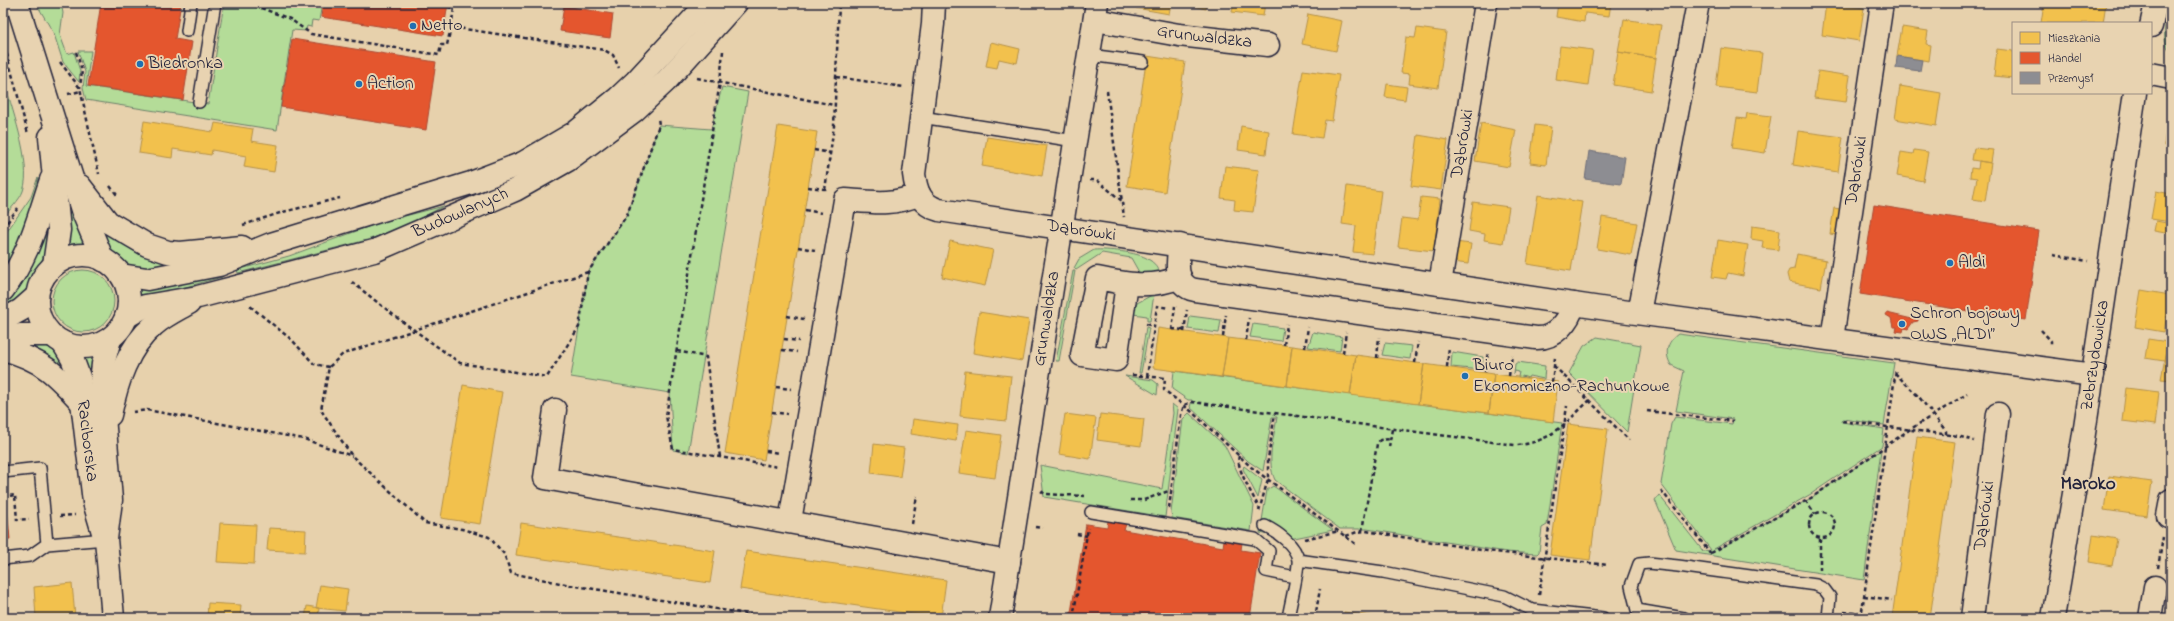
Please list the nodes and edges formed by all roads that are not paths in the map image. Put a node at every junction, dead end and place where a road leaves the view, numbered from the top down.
1 (17, 3) edge
2 (191, 3) edge
3 (215, 3) edge
4 (708, 3) edge
5 (725, 3) edge
6 (736, 3) edge
7 (934, 3) edge
8 (1486, 3) edge
9 (1698, 3) edge
10 (1882, 3) edge
11 (2143, 3) edge
12 (2156, 3) edge
13 (1096, 12) edge
14 (2141, 22) edge
15 (2152, 22) edge
16 (187, 31) dead end
17 (715, 39) junction
18 (1268, 45) dead end
19 (1095, 56) junction
20 (1143, 62) dead end
21 (2152, 74) edge
22 (2171, 78) edge
23 (2135, 94) edge
24 (199, 102) dead end
25 (921, 117) junction
26 (1075, 141) junction
27 (62, 173) junction
28 (918, 194) junction
29 (1063, 229) junction
30 (271, 244) junction
31 (1180, 246) junction
32 (103, 260) junction
33 (54, 265) junction
34 (121, 275) junction
35 (1180, 277) junction
36 (1127, 284) dead end
37 (1440, 284) junction
38 (3, 290) edge
39 (37, 296) junction
40 (198, 297) junction
41 (1574, 304) junction
42 (1639, 313) junction
43 (126, 317) junction
44 (3, 320) edge
45 (57, 339) junction
46 (110, 339) junction
47 (1832, 339) junction
48 (3, 340) edge
49 (3, 349) edge
50 (2093, 375) junction
51 (83, 404) junction
52 (555, 410) dead end
53 (1998, 414) dead end
54 (106, 438) junction
55 (3, 472) edge
56 (1091, 512) road end
57 (790, 521) junction
58 (1265, 526) dead end
59 (106, 539) junction
60 (47, 544) junction
61 (3, 559) edge
62 (1298, 560) junction
63 (1009, 562) junction
64 (1295, 577) junction
65 (2155, 587) road end
66 (113, 618) edge
67 (1000, 618) edge
68 (1288, 618) edge
69 (1603, 618) edge
70 (1684, 618) edge
71 (1828, 618) edge
72 (1972, 618) edge
73 (2053, 618) edge
74 (2150, 618) edge

1 - 27 street
2 - 16 lane
3 - 24 lane
4 - 30 street, Budowlanych
5 - 17 lane
6 - 17 street, Budowlanych
7 - 25 street
8 - 37 street, Dąbrówki
9 - 42 street
10 - 47 street, Dąbrówki
11 - 14 street
12 - 15 street
13 - 18 street, Grunwaldzka
13 - 19 street, Grunwaldzka
17 - 40 street, Budowlanych
19 - 20 lane
19 - 26 street, Grunwaldzka
21 - 22 street
23 - 50 street, Zebrzydowicka
25 - 26 lane
25 - 28 street
26 - 29 street, Grunwaldzka
27 - 30 street
27 - 32 street
27 - 33 street
27 - 38 street
28 - 29 street, Dąbrówki
28 - 57 street
29 - 31 street, Dąbrówki
29 - 63 street, Grunwaldzka
30 - 34 street, Budowlanych
31 - 35 street
31 - 37 street, Dąbrówki
32 - 33 street
32 - 34 street
33 - 39 street
34 - 43 street
35 - 36 street
35 - 41 street
37 - 41 street, Dąbrówki
39 - 44 street
39 - 45 street
40 - 43 street, Budowlanych
40 - 54 street
41 - 42 street, Dąbrówki
42 - 47 street, Dąbrówki
43 - 46 street
45 - 46 street
45 - 48 street
45 - 51 street, Raciborska
46 - 54 street, Raciborska
47 - 50 street, Dąbrówki
49 - 51 street
50 - 73 street, Zebrzydowicka
51 - 59 street, Raciborska
52 - 57 street
53 - 72 street, Dąbrówki
54 - 59 street, Raciborska
55 - 60 lane
56 - 64 lane
57 - 63 street
58 - 62 lane
59 - 60 lane
59 - 66 street, Raciborska
60 - 61 lane
62 - 64 lane
62 - 69 lane
63 - 67 street, Grunwaldzka
64 - 68 lane
65 - 74 street
70 - 71 lane

